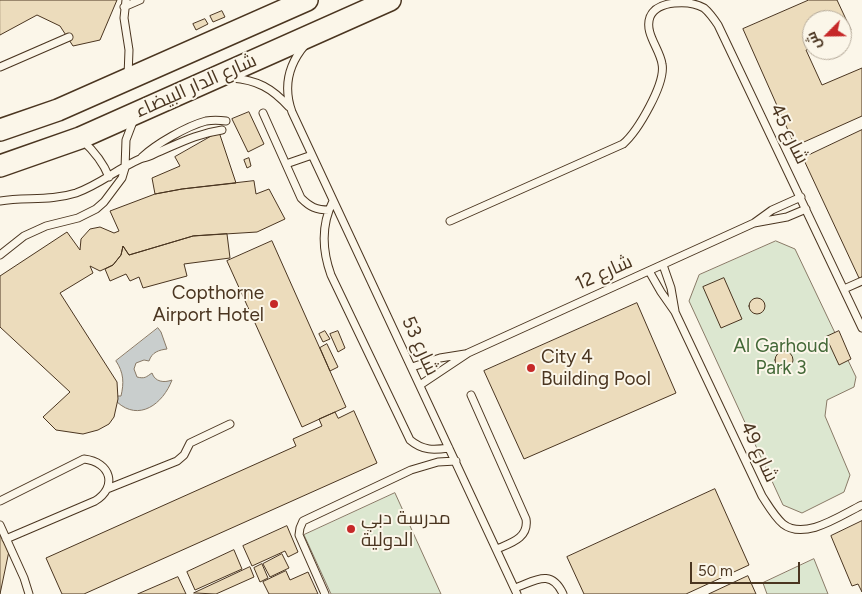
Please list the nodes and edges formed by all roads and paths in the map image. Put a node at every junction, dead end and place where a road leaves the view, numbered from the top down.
1 (140, 0) edge
2 (307, 0) edge
3 (390, 0) edge
4 (126, 4) edge
5 (316, 33) junction
6 (69, 37) dead end
7 (0, 67) edge
8 (216, 76) junction
9 (128, 80) junction
10 (292, 112) junction
11 (137, 113) junction
12 (262, 113) dead end
13 (226, 121) dead end
14 (0, 130) edge
15 (222, 130) dead end
16 (80, 138) junction
17 (312, 155) junction
18 (140, 159) junction
19 (286, 164) junction
20 (0, 166) edge
21 (125, 168) junction
22 (109, 177) junction
23 (801, 197) junction
24 (0, 201) edge
25 (333, 201) junction
26 (806, 209) junction
27 (329, 210) junction
28 (450, 221) dead end
29 (754, 223) junction
30 (0, 255) edge
31 (662, 265) junction
32 (649, 271) junction
33 (862, 281) edge
34 (844, 289) junction
35 (675, 312) junction
36 (862, 328) edge
37 (468, 353) junction
38 (412, 367) junction
39 (420, 385) junction
40 (471, 395) dead end
41 (230, 424) dead end
42 (449, 448) junction
43 (456, 461) junction
44 (107, 489) junction
45 (0, 501) edge
46 (862, 505) edge
47 (0, 525) edge
48 (6, 539) junction
49 (497, 549) junction
50 (516, 591) edge
51 (29, 594) edge
52 (325, 594) edge
53 (562, 594) edge

1 - 4 lane
2 - 9 main road, شارع الدار البيضاء
3 - 5 main road, شارع الدار البيضاء
4 - 9 lane
5 - 8 main road, شارع الدار البيضاء
5 - 10 lane, شارع 53
6 - 7 lane
8 - 10 lane, شارع 53
8 - 11 main road, شارع الدار البيضاء
9 - 14 main road, شارع الدار البيضاء
10 - 17 lane, شارع 53
11 - 16 main road, شارع الدار البيضاء
11 - 21 lane
12 - 19 lane
13 - 18 lane
15 - 18 lane
16 - 20 main road, شارع الدار البيضاء
16 - 22 lane
17 - 19 lane
17 - 25 lane, شارع 53
18 - 21 lane
19 - 27 lane
21 - 22 lane
21 - 30 lane
22 - 24 lane
23 - 26 lane, شارع 45
23 - 28 lane, شارع 45
23 - 29 lane, شارع 12
25 - 27 lane
25 - 38 lane, شارع 53
26 - 29 lane, شارع 12
26 - 34 lane, شارع 45
27 - 42 lane
29 - 31 lane, شارع 12
31 - 32 lane, شارع 12
31 - 35 lane
32 - 35 lane
32 - 37 lane, شارع 12
33 - 34 lane
34 - 36 lane, شارع 45
35 - 46 lane, شارع 49
37 - 38 lane, شارع 12
37 - 39 lane, شارع 12
38 - 39 lane, شارع 53
39 - 42 lane, شارع 53
40 - 49 lane
41 - 44 lane
42 - 43 lane, شارع 53
43 - 49 lane, شارع 53
43 - 52 lane
44 - 45 lane
44 - 48 lane
47 - 48 lane
48 - 51 lane
49 - 50 lane, شارع 53
50 - 53 lane

